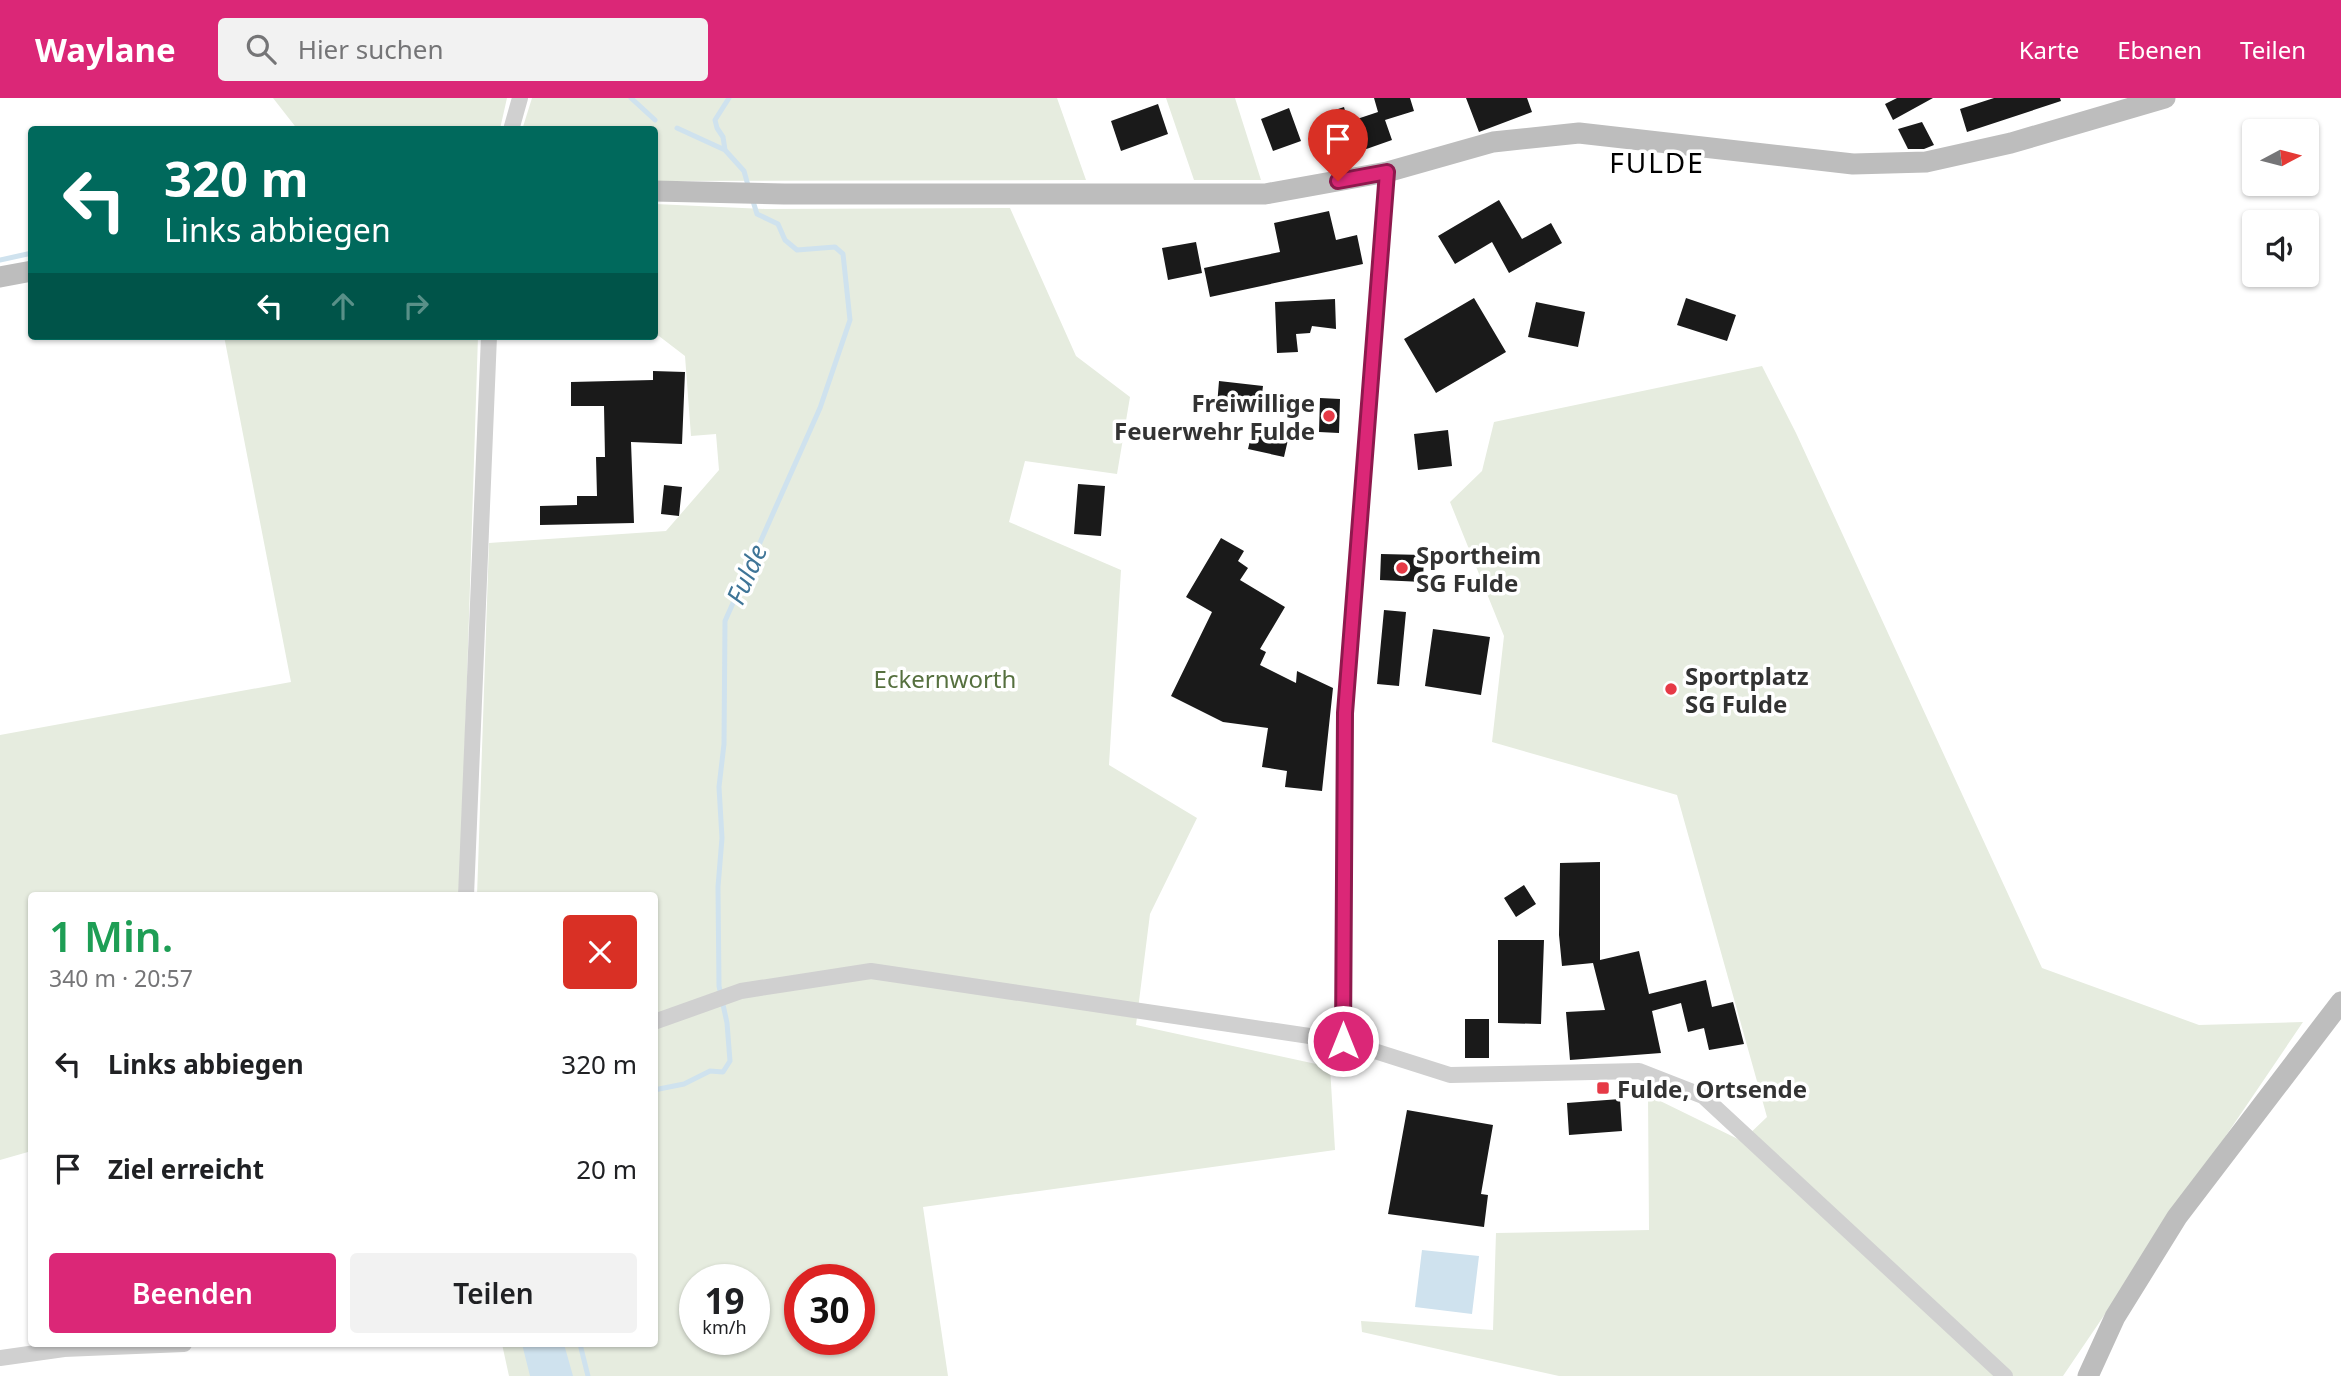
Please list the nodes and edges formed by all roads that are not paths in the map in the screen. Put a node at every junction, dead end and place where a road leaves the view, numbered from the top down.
1 (520, 98) edge
2 (2165, 98) edge
3 (512, 126) edge
4 (1387, 172) junction
5 (658, 191) edge
6 (28, 272) edge
7 (0, 277) edge
8 (489, 340) edge
9 (466, 892) edge
10 (2341, 1002) edge
11 (658, 1021) edge
12 (1343, 1041) junction
13 (112, 1347) edge
14 (0, 1358) edge
15 (2005, 1376) edge
16 (2088, 1376) edge

1 - 3 street
2 - 4 street
4 - 5 street
4 - 12 street
6 - 7 street
8 - 9 street
10 - 16 street
11 - 12 street
12 - 15 street
13 - 14 street

